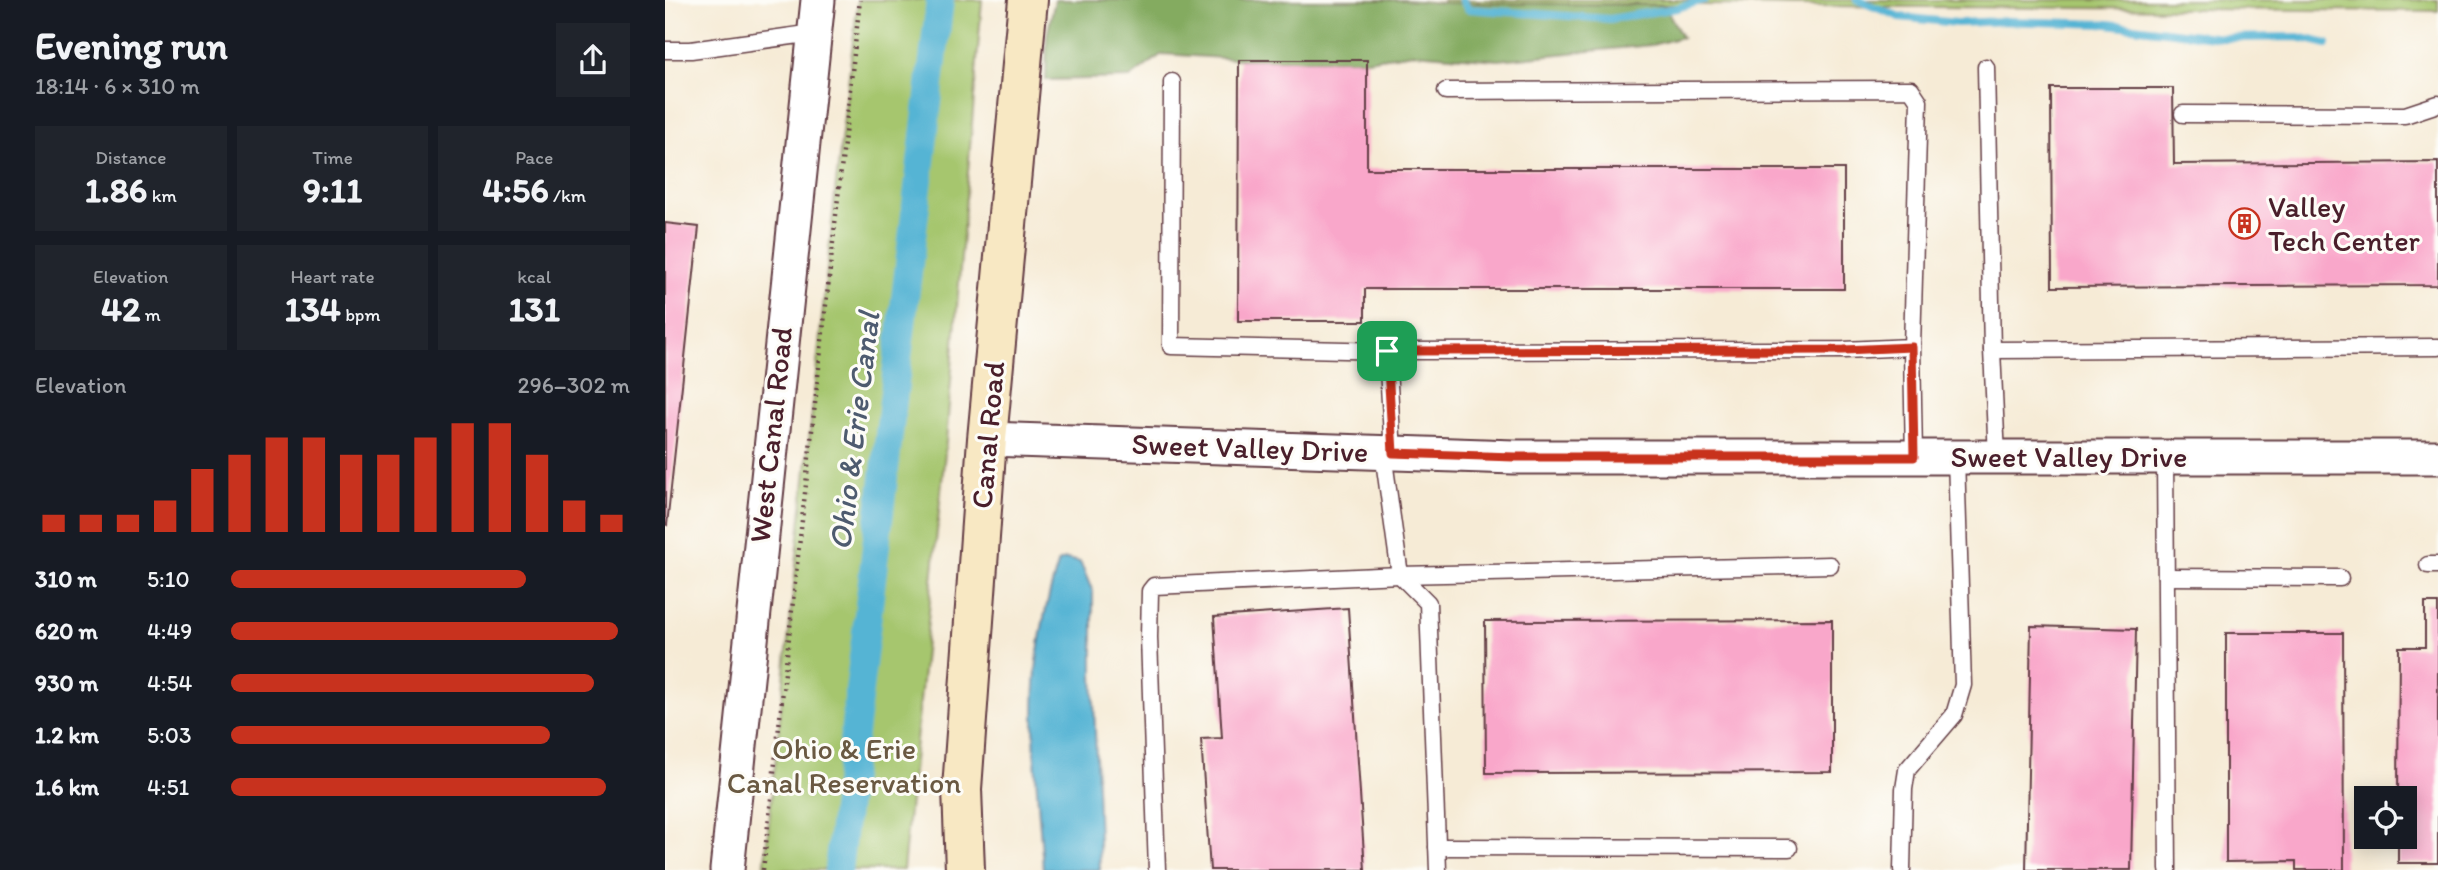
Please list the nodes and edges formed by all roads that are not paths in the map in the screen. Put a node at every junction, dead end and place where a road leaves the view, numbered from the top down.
1 (818, 0) edge
2 (1028, 0) edge
3 (814, 33) junction
4 (665, 50) edge
5 (1986, 67) dead end
6 (1172, 82) dead end
7 (1446, 91) dead end
8 (2438, 104) edge
9 (2183, 114) dead end
10 (1912, 347) junction
11 (2438, 347) edge
12 (1992, 350) junction
13 (1387, 351) junction
14 (987, 439) junction
15 (1388, 453) junction
16 (1914, 457) junction
17 (1956, 457) junction
18 (1997, 457) junction
19 (2165, 457) junction
20 (2438, 457) edge
21 (1830, 565) dead end
22 (1400, 575) junction
23 (2166, 577) junction
24 (2340, 578) dead end
25 (1437, 847) junction
26 (1789, 849) dead end
27 (727, 870) edge
28 (965, 870) edge
29 (1157, 870) edge
30 (1438, 870) edge
31 (1902, 870) edge
32 (2168, 870) edge

1 - 3 street, West Canal Road
2 - 14 main road, Canal Road
3 - 4 lane
3 - 27 street, West Canal Road
5 - 12 lane
6 - 13 lane
7 - 10 lane
8 - 9 lane
10 - 13 lane
10 - 16 lane
11 - 12 lane
12 - 18 lane
13 - 15 lane
14 - 15 street, Sweet Valley Drive
14 - 28 main road, Canal Road
15 - 16 street, Sweet Valley Drive
15 - 22 lane
16 - 17 street, Sweet Valley Drive
17 - 18 street, Sweet Valley Drive
17 - 31 lane
18 - 19 street, Sweet Valley Drive
19 - 20 street, Sweet Valley Drive
19 - 23 lane
21 - 22 lane
22 - 25 lane
22 - 29 lane
23 - 24 lane
23 - 32 lane
25 - 26 lane
25 - 30 lane

